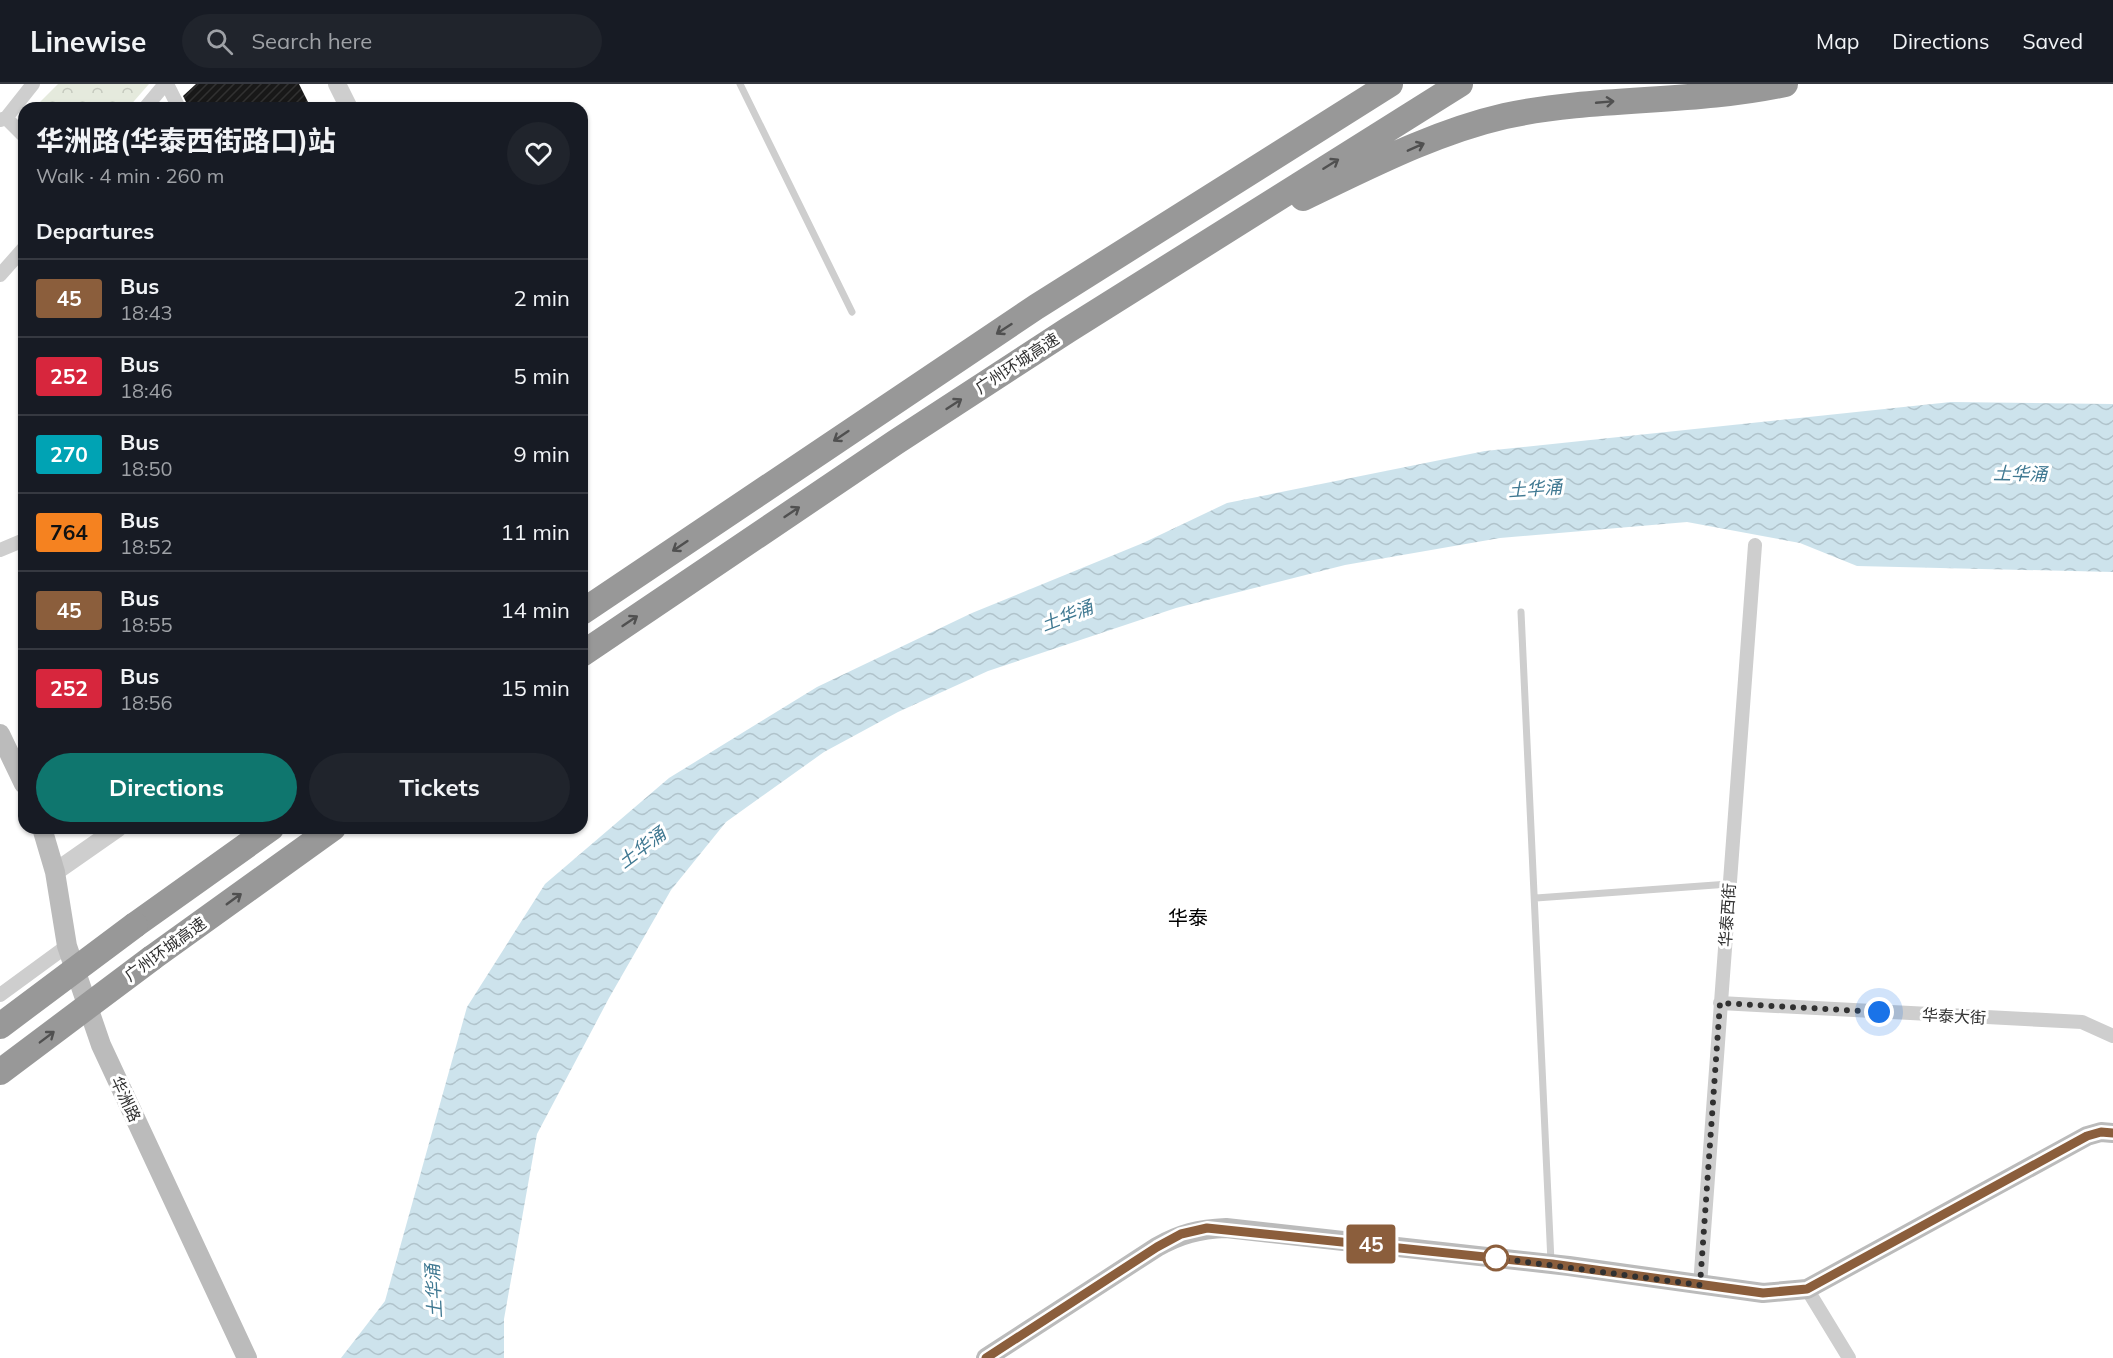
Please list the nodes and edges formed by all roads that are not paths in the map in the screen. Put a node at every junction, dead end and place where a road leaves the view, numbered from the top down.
1 (33, 84) edge
2 (166, 84) edge
3 (337, 84) edge
4 (741, 84) edge
5 (1362, 84) edge
6 (1390, 84) edge
7 (1460, 84) edge
8 (1785, 84) edge
9 (150, 102) edge
10 (176, 102) edge
11 (346, 102) edge
12 (3, 119) edge
13 (18, 131) edge
14 (18, 255) edge
15 (0, 275) edge
16 (1036, 307) junction
17 (852, 312) dead end
18 (1068, 330) junction
19 (18, 542) edge
20 (1755, 545) dead end
21 (0, 550) edge
22 (588, 608) edge
23 (1521, 612) dead end
24 (588, 650) edge
25 (0, 733) edge
26 (18, 771) edge
27 (44, 834) edge
28 (109, 834) edge
29 (263, 834) edge
30 (325, 834) edge
31 (55, 872) junction
32 (1729, 884) junction
33 (1536, 898) junction
34 (67, 946) junction
35 (0, 996) edge
36 (1720, 1003) junction
37 (0, 1026) edge
38 (2113, 1036) edge
39 (0, 1072) edge
40 (2112, 1130) edge
41 (1552, 1264) junction
42 (1700, 1285) junction
43 (1807, 1289) junction
44 (247, 1358) edge
45 (986, 1358) edge
46 (1850, 1358) edge

1 - 12 street
2 - 9 street
2 - 10 street
3 - 11 street
4 - 17 lane
5 - 16 highway
6 - 16 highway
18 -> 7 highway, 广州环城高速
18 -> 8 highway
12 - 13 street
14 - 15 street
16 -> 22 highway
24 -> 18 highway, 广州环城高速
19 - 21 street
20 - 32 street, 华泰西街
23 - 33 lane
25 - 26 main road
27 - 31 main road, 华洲路
28 - 31 street
29 - 37 highway, bridge
39 -> 30 highway, 广州环城高速, bridge
31 - 34 main road, 华洲路
32 - 33 lane
32 - 36 street, 华泰西街
33 - 41 lane
34 - 35 street
34 - 44 main road, 华洲路
36 - 38 street, 华泰大街
36 - 42 street, 华泰西街
40 - 43 main road
41 - 42 main road
41 - 45 main road
42 - 43 main road
43 - 46 street

